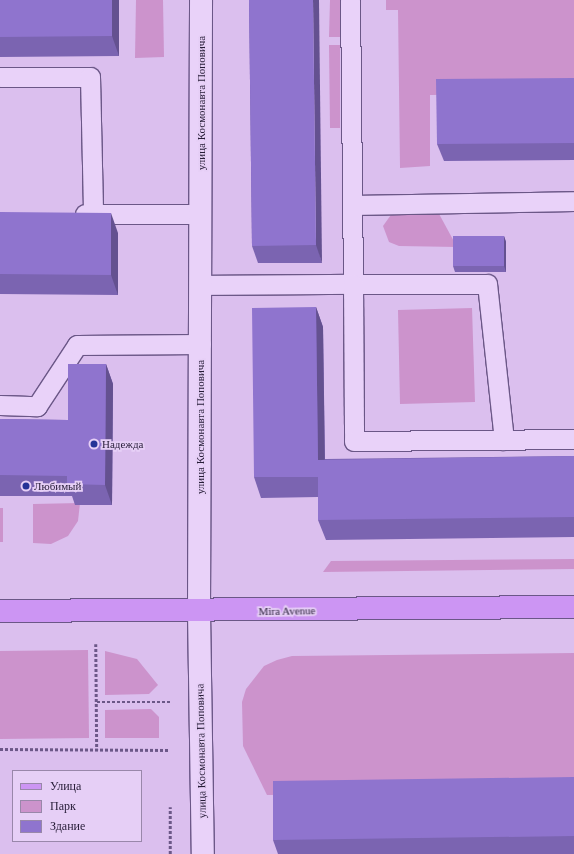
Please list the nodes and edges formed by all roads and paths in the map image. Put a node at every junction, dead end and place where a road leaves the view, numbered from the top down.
1 (201, 0) edge
2 (350, 0) edge
3 (0, 77) edge
4 (574, 201) edge
5 (352, 205) junction
6 (70, 214) edge
7 (93, 214) junction
8 (200, 214) junction
9 (353, 284) junction
10 (201, 285) junction
11 (201, 344) junction
12 (0, 405) edge
13 (574, 439) edge
14 (504, 440) junction
15 (574, 607) edge
16 (0, 611) edge
17 (199, 612) junction
18 (96, 644) dead end
19 (97, 702) junction
20 (170, 702) dead end
21 (0, 750) edge
22 (97, 750) junction
23 (170, 750) dead end
24 (170, 807) dead end
25 (170, 854) edge
26 (203, 854) edge

1 - 8 street, улица Космонавта Поповича
2 - 5 lane
3 - 7 lane
4 - 5 lane
5 - 9 lane
6 - 7 lane
7 - 8 lane
8 - 10 street, улица Космонавта Поповича
9 - 10 lane
9 - 14 lane
9 - 14 lane
10 - 11 street, улица Космонавта Поповича
11 - 12 lane
11 - 17 street, улица Космонавта Поповича
13 - 14 lane
15 - 17 main road, Mira Avenue
16 - 17 main road, Mira Avenue
17 - 26 street, улица Космонавта Поповича
18 - 19 path
19 - 20 path
19 - 22 path
21 - 22 path
22 - 23 path
24 - 25 path

